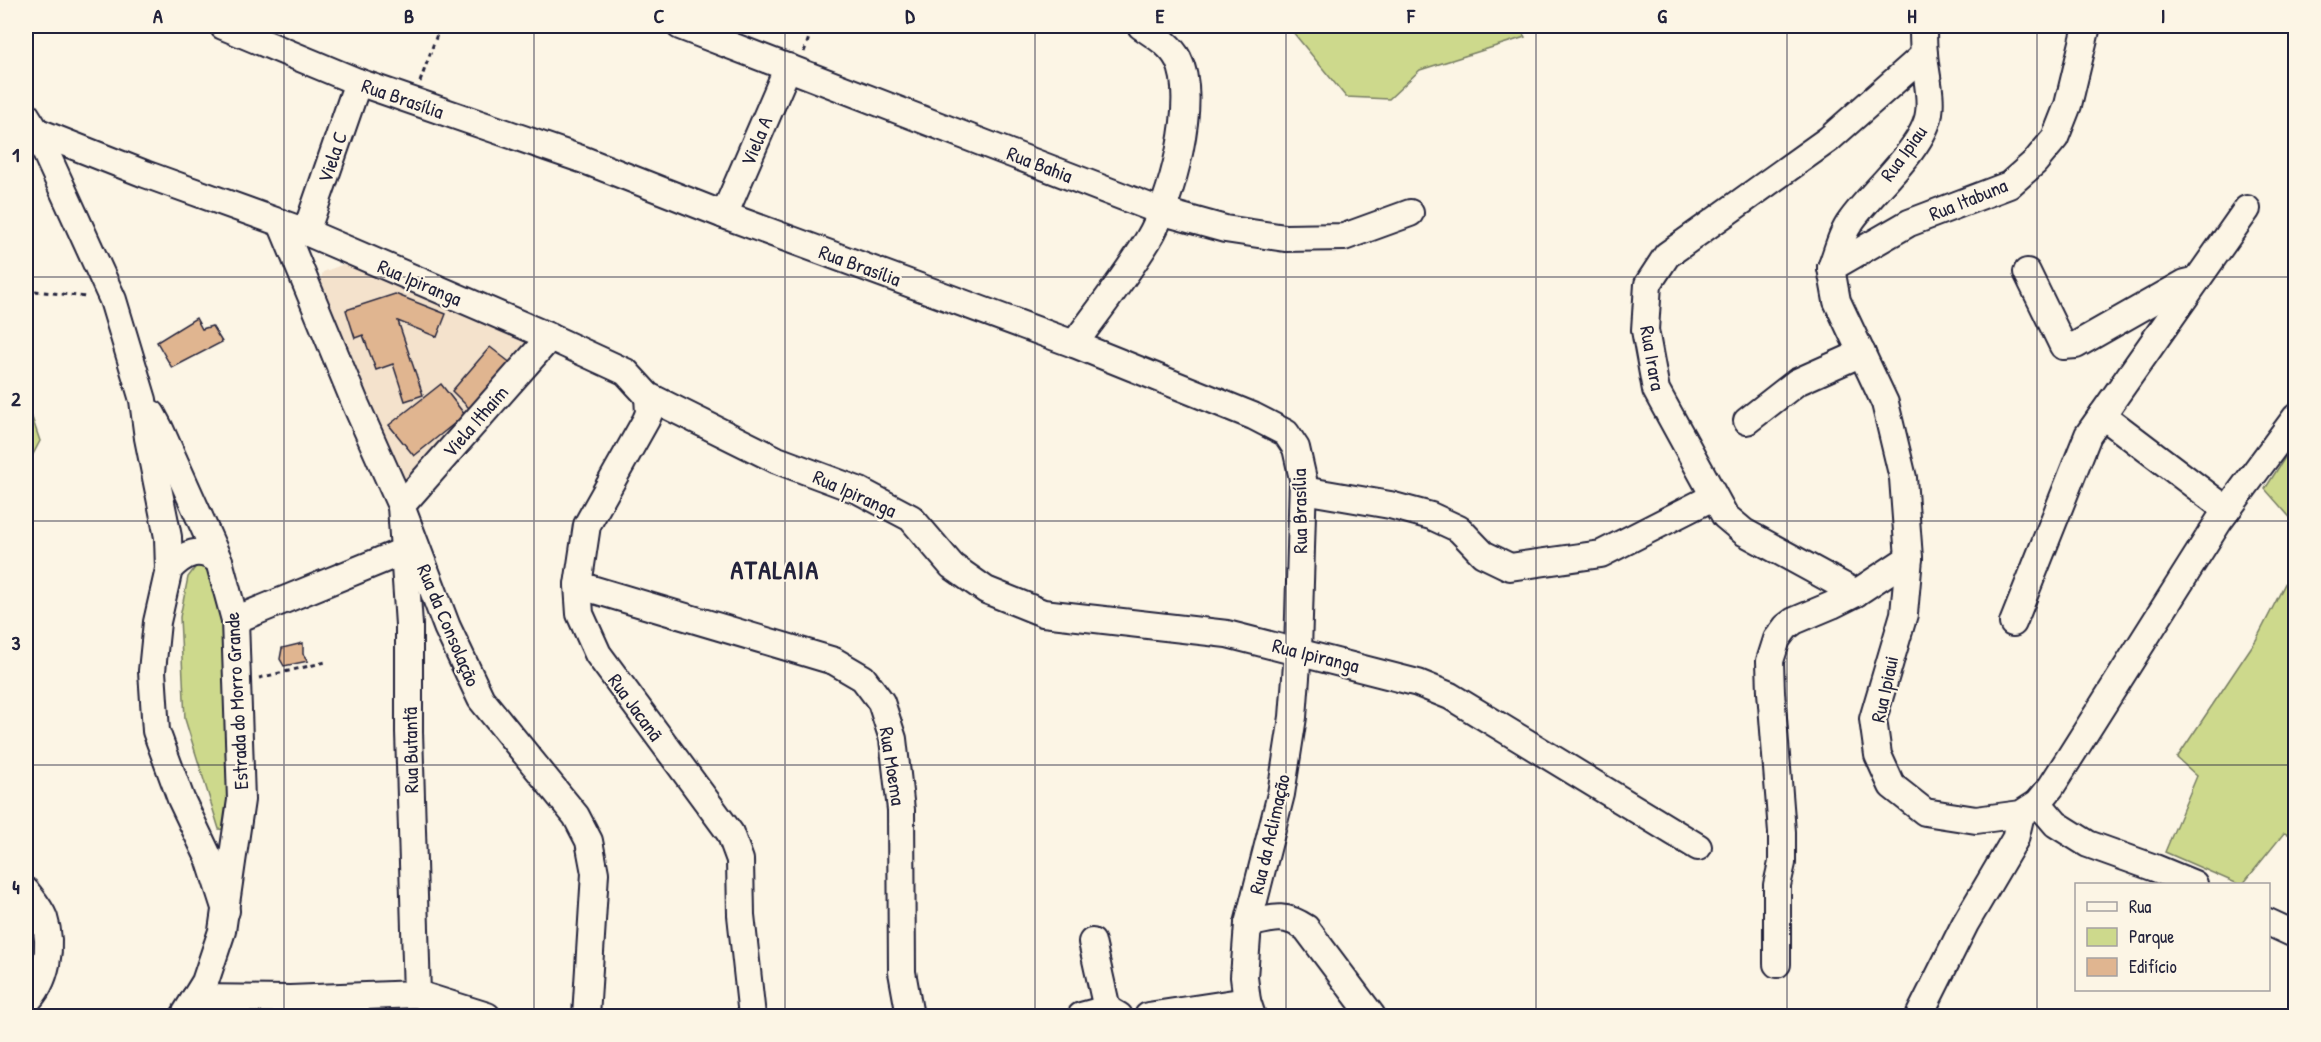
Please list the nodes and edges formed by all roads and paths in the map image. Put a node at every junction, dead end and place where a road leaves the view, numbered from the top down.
1 (223, 26) edge
2 (440, 26) edge
3 (680, 26) edge
4 (813, 26) edge
5 (1923, 26) edge
6 (2087, 26) edge
7 (1145, 28) edge
8 (1924, 55) junction
9 (792, 69) junction
10 (358, 82) junction
11 (413, 101) junction
12 (31, 123) edge
13 (2247, 209) dead end
14 (1161, 211) junction
15 (1410, 213) dead end
16 (724, 214) junction
17 (281, 223) junction
18 (306, 232) junction
19 (1831, 268) junction
20 (2027, 272) dead end
21 (2197, 280) junction
22 (26, 290) edge
23 (113, 300) junction
24 (550, 337) junction
25 (1074, 344) junction
26 (1862, 352) junction
27 (648, 396) junction
28 (144, 400) junction
29 (2102, 415) junction
30 (2295, 417) edge
31 (1747, 421) dead end
32 (1303, 490) junction
33 (1713, 497) junction
34 (401, 506) junction
35 (2227, 510) junction
36 (404, 550) junction
37 (1910, 558) junction
38 (219, 561) junction
39 (169, 569) junction
40 (578, 585) junction
41 (1856, 593) junction
42 (235, 620) junction
43 (2013, 623) dead end
44 (1298, 651) junction
45 (326, 662) dead end
46 (237, 683) junction
47 (2029, 809) junction
48 (1698, 847) dead end
49 (2189, 883) edge
50 (26, 891) edge
51 (226, 911) junction
52 (2270, 923) edge
53 (1248, 924) junction
54 (2295, 935) edge
55 (1092, 942) dead end
56 (1777, 964) dead end
57 (417, 994) junction
58 (26, 1002) edge
59 (189, 1007) edge
60 (1250, 1009) edge
61 (1113, 1013) edge
62 (487, 1017) edge
63 (586, 1017) edge
64 (752, 1017) edge
65 (910, 1017) edge
66 (1081, 1017) edge
67 (1148, 1017) edge
68 (1372, 1017) edge
69 (1919, 1017) edge

1 - 10 street, Rua Brasília
2 - 11 path
3 - 9 street, Rua Bahia
4 - 9 path
5 - 8 street, Rua Ipiau
6 - 19 street, Rua Itabuna
7 - 14 street
8 - 19 street, Rua Ipiau
8 - 33 street, Rua Irara
9 - 14 street, Rua Bahia
9 - 16 street, Viela A
10 - 11 street, Rua Brasília
10 - 18 street, Viela C
11 - 16 street, Rua Brasília
12 - 17 street, Rua Ipiranga
12 - 23 street, Estrada do Morro Grande
13 - 21 street
14 - 15 street, Rua Bahia
14 - 25 street
16 - 25 street, Rua Brasília
17 - 18 street, Rua Ipiranga
17 - 34 street, Rua da Consolação
18 - 24 street, Rua Ipiranga
19 - 26 street, Rua Ipiaui
20 - 21 street
21 - 29 street
22 - 23 path
23 - 28 street, Estrada do Morro Grande
24 - 27 street, Rua Ipiranga
24 - 34 street, Viela Ithaim
25 - 32 street, Rua Brasília
26 - 31 street
26 - 37 street, Rua Ipiaui
27 - 40 street, Rua Jacanã
27 - 44 street, Rua Ipiranga
28 - 38 street, Estrada do Morro Grande
28 - 39 street, Estrada do Morro Grande
29 - 35 street
29 - 43 street
30 - 35 street
32 - 33 street
32 - 44 street, Rua Brasília
33 - 41 street, Rua Irara
34 - 36 street, Rua Butantã
34 - 63 street, Rua da Consolação
35 - 47 street
36 - 42 street
36 - 57 street, Rua Butantã
37 - 41 street
37 - 47 street, Rua Ipiaui
38 - 39 street
38 - 42 street, Estrada do Morro Grande
39 - 51 street, Estrada do Morro Grande
40 - 64 street, Rua Jacanã
40 - 65 street, Rua Moema
41 - 56 street
42 - 46 street, Estrada do Morro Grande
44 - 48 street, Rua Ipiranga
44 - 53 street, Rua da Aclimação
45 - 46 path
46 - 51 street, Estrada do Morro Grande
47 - 49 street
47 - 69 street
50 - 58 street
51 - 59 street, Estrada do Morro Grande
52 - 54 street
53 - 60 street, Rua da Aclimação
53 - 68 street
55 - 61 street
57 - 59 street
57 - 62 street
60 - 67 street
61 - 66 street

